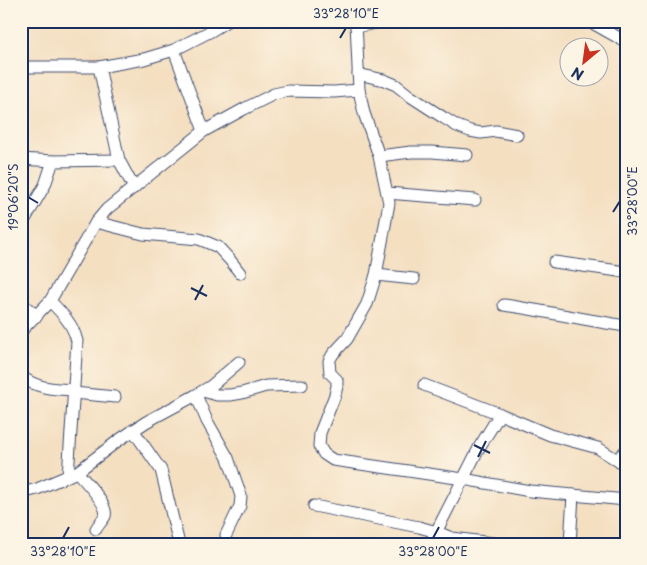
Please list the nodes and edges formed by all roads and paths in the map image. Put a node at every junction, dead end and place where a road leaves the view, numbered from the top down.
1 (227, 21) edge
2 (386, 21) edge
3 (589, 21) edge
4 (356, 24) edge
5 (626, 42) edge
6 (174, 50) junction
7 (100, 67) junction
8 (21, 68) edge
9 (358, 74) junction
10 (359, 90) junction
11 (204, 130) junction
12 (517, 135) dead end
13 (379, 156) junction
14 (468, 156) dead end
15 (21, 159) edge
16 (119, 160) junction
17 (53, 161) junction
18 (134, 188) junction
19 (387, 193) junction
20 (475, 200) dead end
21 (96, 222) junction
22 (21, 226) edge
23 (554, 262) dead end
24 (626, 272) edge
25 (240, 273) dead end
26 (376, 275) junction
27 (414, 279) dead end
28 (50, 301) junction
29 (21, 303) edge
30 (504, 305) dead end
31 (37, 316) junction
32 (626, 326) edge
33 (21, 331) edge
34 (239, 362) dead end
35 (21, 376) edge
36 (302, 385) dead end
37 (424, 385) dead end
38 (74, 392) junction
39 (200, 393) junction
40 (115, 397) dead end
41 (500, 414) junction
42 (133, 430) junction
43 (626, 450) edge
44 (622, 464) edge
45 (72, 474) junction
46 (463, 479) junction
47 (21, 492) edge
48 (573, 495) junction
49 (626, 500) edge
50 (314, 506) dead end
51 (96, 529) dead end
52 (437, 532) junction
53 (226, 535) dead end
54 (179, 544) edge
55 (430, 544) edge
56 (501, 544) edge
57 (570, 544) edge

1 - 6 street
2 - 4 street
3 - 5 street
4 - 9 street
6 - 7 street
6 - 11 street
7 - 8 street
7 - 16 street
9 - 10 street
9 - 12 street
10 - 11 street
10 - 13 street
11 - 18 street
13 - 14 street
13 - 19 street
15 - 17 street
16 - 17 street
16 - 18 street
17 - 22 street
18 - 21 street
19 - 20 street
19 - 26 street
21 - 25 street
21 - 28 street
23 - 24 street
26 - 27 street
26 - 46 street
28 - 31 street
28 - 38 street
29 - 31 street
30 - 32 street
31 - 33 street
34 - 39 street
35 - 38 street
36 - 39 street
37 - 41 street
38 - 40 street
38 - 45 street
39 - 42 street
39 - 53 street
41 - 44 street
41 - 46 street
42 - 45 street
42 - 54 street
43 - 44 street
45 - 47 street
45 - 51 street
46 - 48 street
46 - 52 street
48 - 49 street
48 - 57 street
50 - 52 street
52 - 55 street
52 - 56 street

